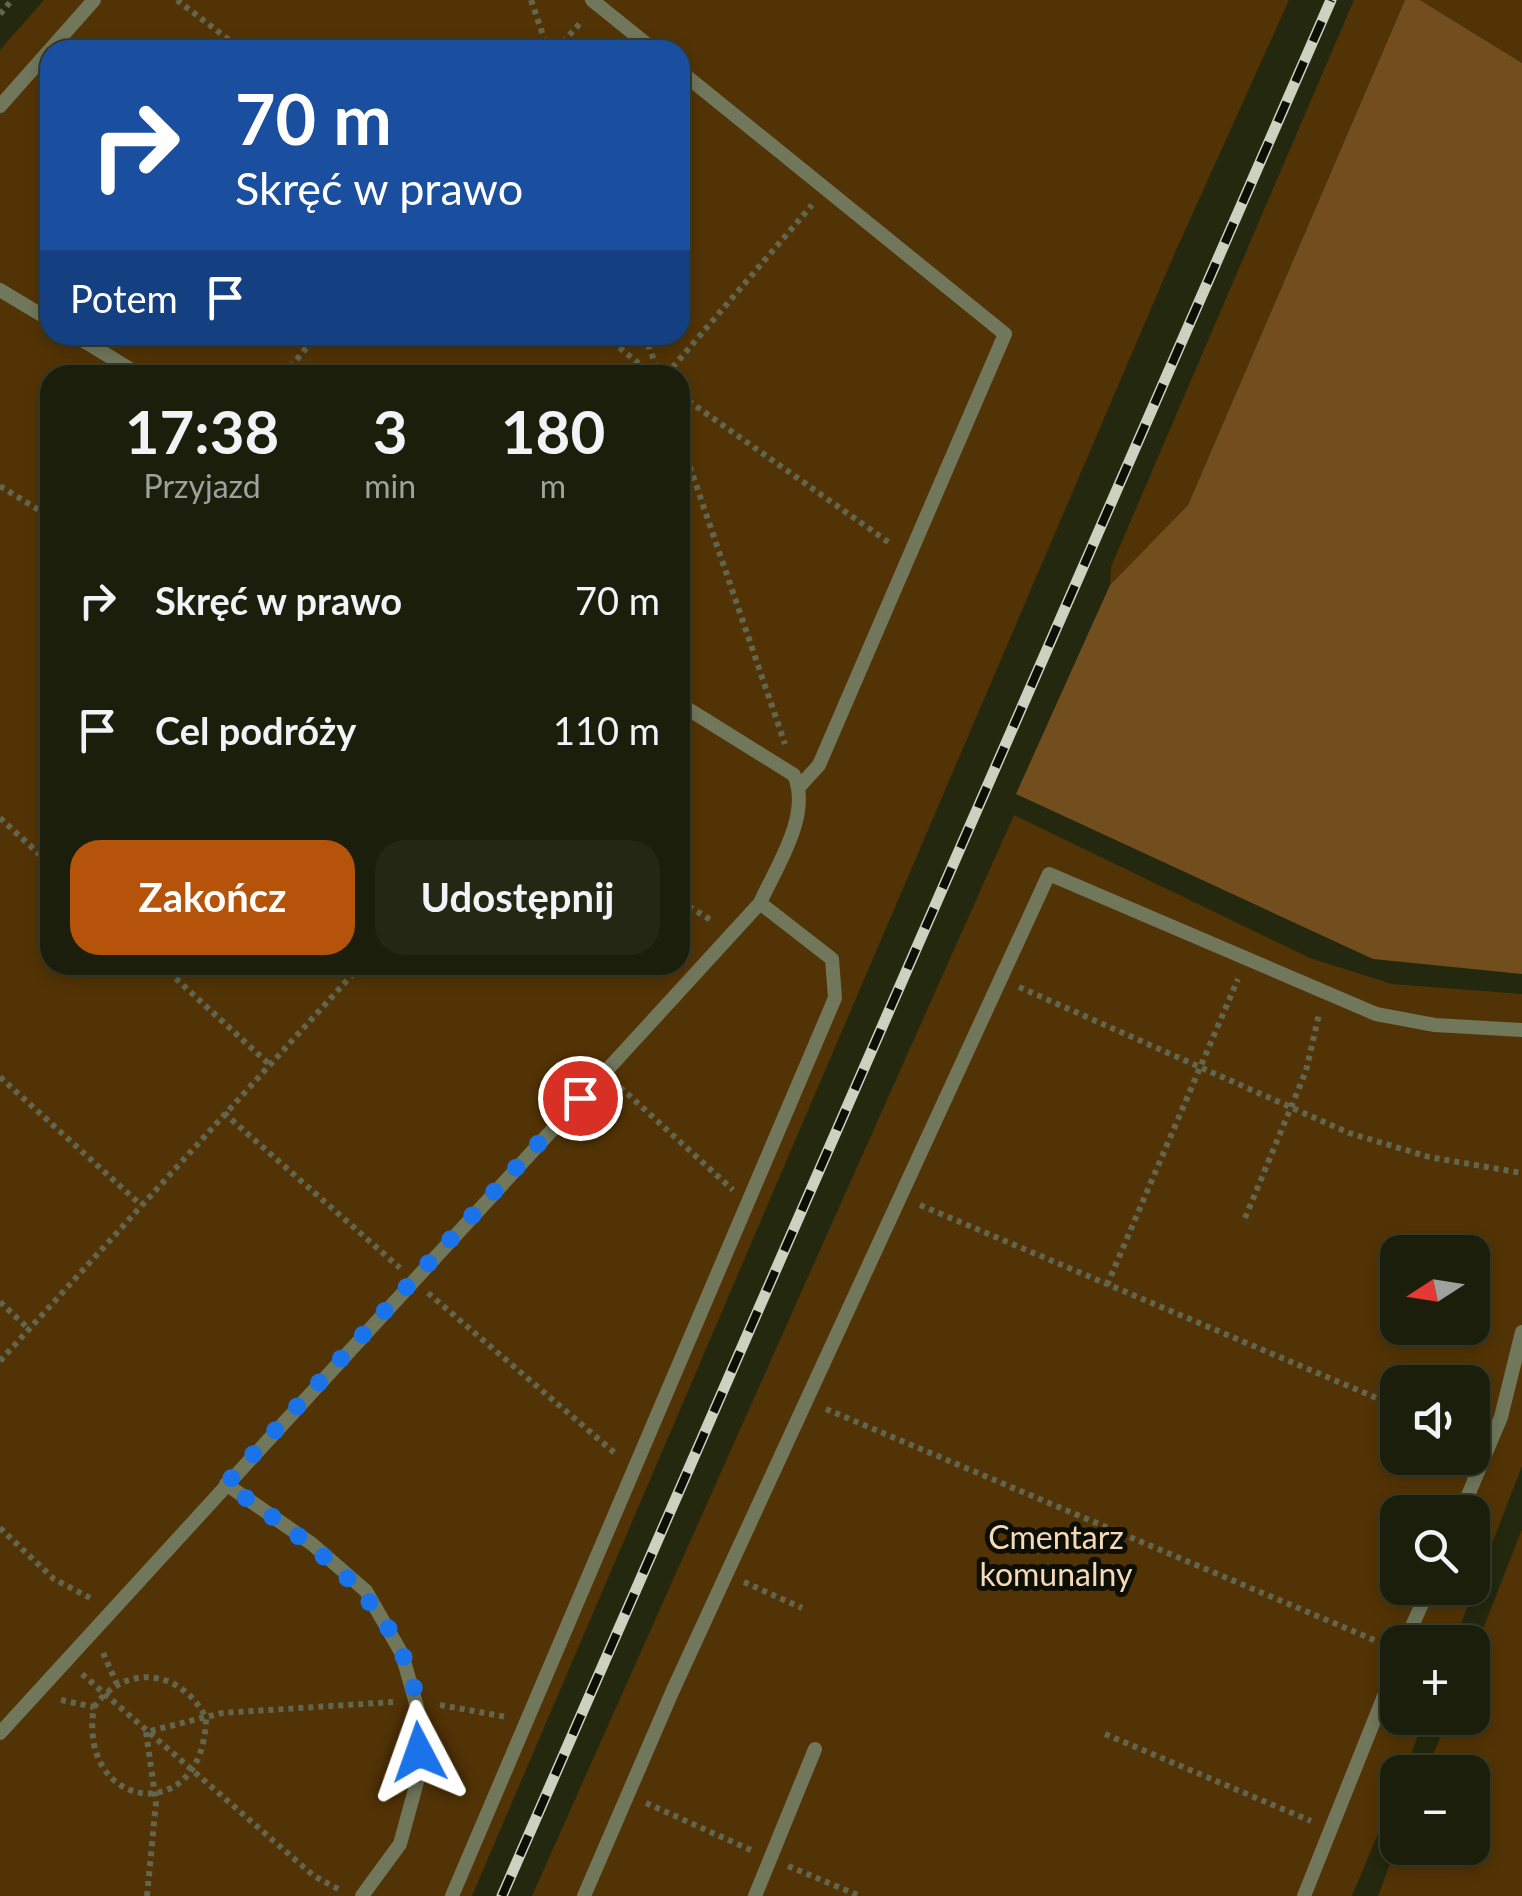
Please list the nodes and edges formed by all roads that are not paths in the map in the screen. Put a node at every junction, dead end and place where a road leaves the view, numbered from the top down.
1 (94, 0) edge
2 (594, 2) edge
3 (59, 40) edge
4 (642, 40) edge
5 (40, 61) edge
6 (690, 79) edge
7 (0, 106) edge
8 (0, 290) edge
9 (40, 314) edge
10 (90, 345) edge
11 (124, 365) edge
12 (690, 710) edge
13 (799, 786) junction
14 (760, 903) junction
15 (1522, 1030) edge
16 (1522, 1332) edge
17 (226, 1484) junction
18 (1467, 1495) edge
19 (1380, 1706) edge
20 (0, 1733) edge
21 (815, 1748) dead end
22 (362, 1896) edge
23 (452, 1896) edge
24 (584, 1896) edge
25 (755, 1896) edge
26 (1304, 1896) edge

1 - 3 lane
2 - 4 lane
5 - 7 lane
6 - 13 lane
8 - 9 lane
10 - 11 lane
12 - 13 lane
13 - 14 lane
14 - 17 lane
14 - 23 lane
15 - 24 lane
16 - 18 lane
17 - 20 lane
17 - 22 lane
19 - 26 lane
21 - 25 lane

